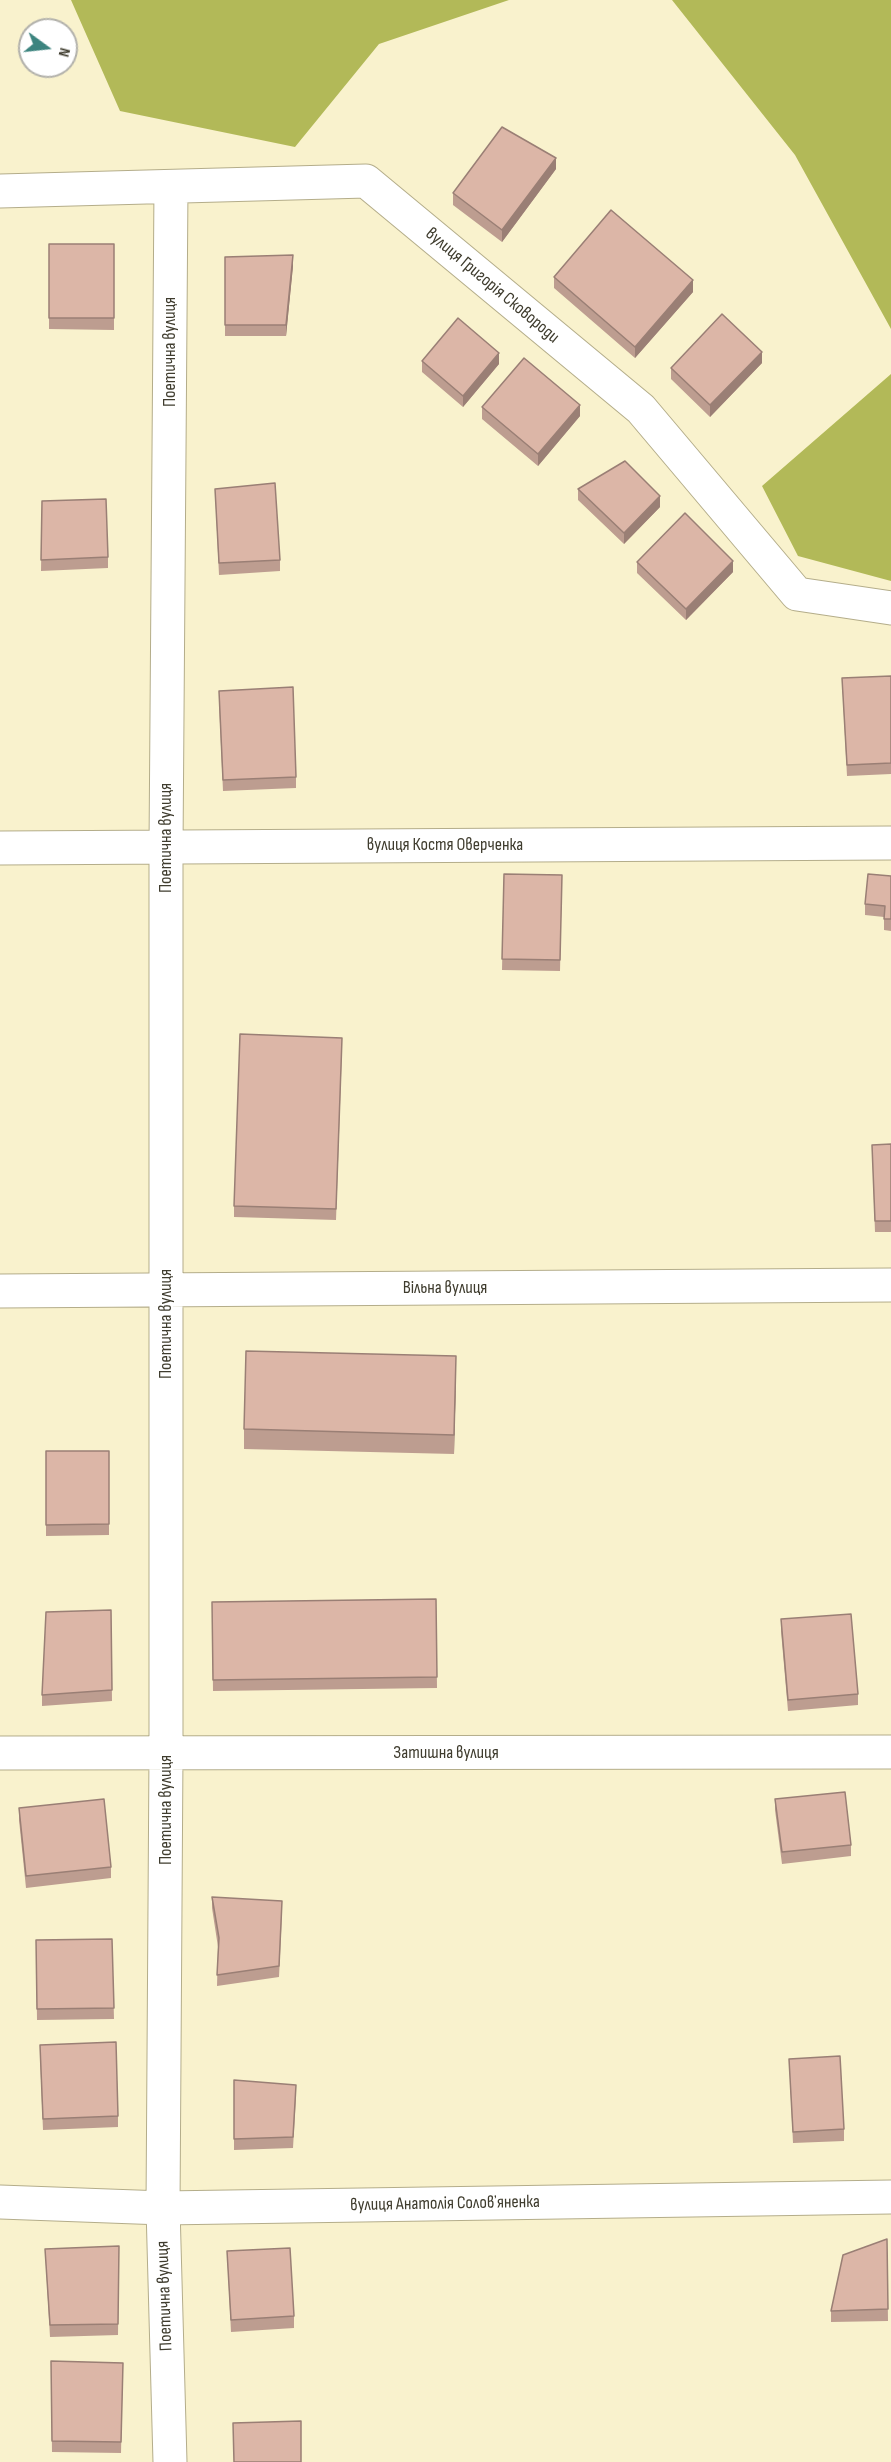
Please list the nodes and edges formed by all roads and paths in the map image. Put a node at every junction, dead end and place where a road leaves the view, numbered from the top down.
1 (171, 187) junction
2 (0, 191) edge
3 (891, 609) edge
4 (891, 843) edge
5 (165, 847) junction
6 (0, 848) edge
7 (891, 1285) edge
8 (166, 1290) junction
9 (0, 1291) edge
10 (891, 1752) edge
11 (0, 1753) edge
12 (166, 1753) junction
13 (891, 2198) edge
14 (0, 2202) edge
15 (163, 2208) junction
16 (170, 2462) edge

1 - 2 street, вулиця Григорія Сковороди
1 - 3 street, вулиця Григорія Сковороди
1 - 5 street, Поетична вулиця
4 - 5 street, вулиця Костя Оверченка
5 - 6 street, вулиця Костя Оверченка
5 - 8 street, Поетична вулиця
7 - 8 street, Вільна вулиця
8 - 9 street, Вільна вулиця
8 - 12 street, Поетична вулиця
10 - 12 street, Затишна вулиця
11 - 12 street, Затишна вулиця
12 - 15 street, Поетична вулиця
13 - 15 street, вулиця Анатолія Соловʼяненка
14 - 15 street, вулиця Анатолія Соловʼяненка
15 - 16 street, Поетична вулиця

